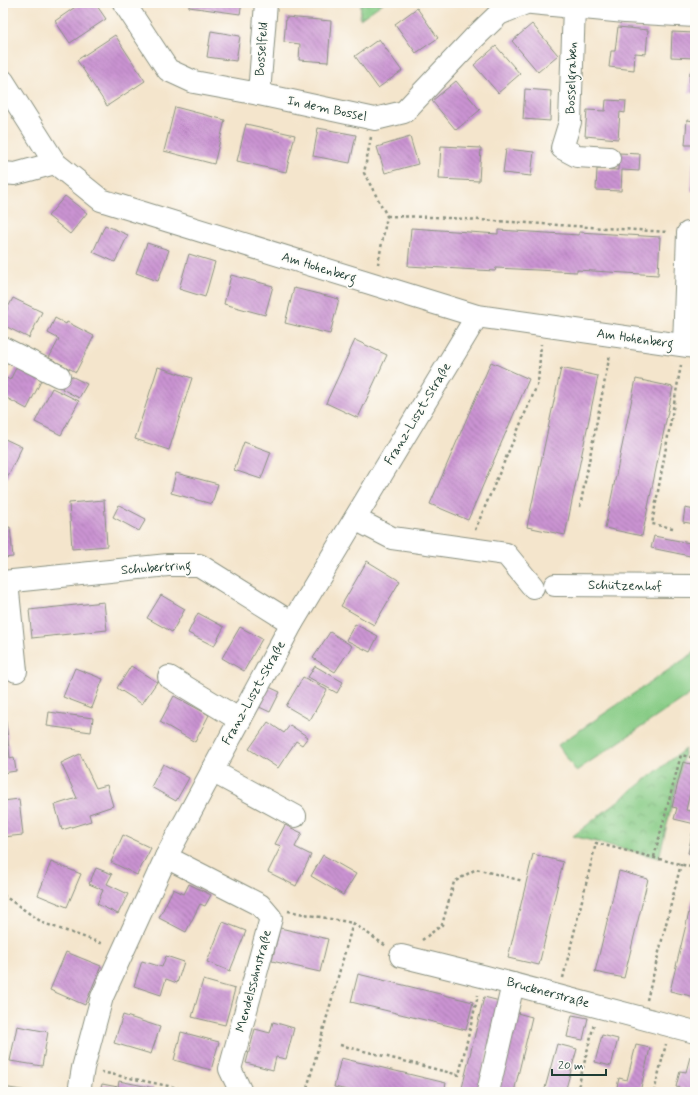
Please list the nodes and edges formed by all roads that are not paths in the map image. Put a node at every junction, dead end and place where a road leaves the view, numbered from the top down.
1 (124, 3) edge
2 (266, 3) edge
3 (526, 3) edge
4 (532, 3) edge
5 (574, 7) junction
6 (695, 16) edge
7 (3, 81) edge
8 (259, 94) junction
9 (609, 158) dead end
10 (55, 163) junction
11 (3, 173) edge
12 (688, 233) road end
13 (477, 316) junction
14 (690, 346) edge
15 (3, 348) edge
16 (58, 376) dead end
17 (355, 519) junction
18 (5, 582) edge
19 (555, 585) dead end
20 (533, 586) dead end
21 (695, 586) edge
22 (292, 623) junction
23 (16, 671) dead end
24 (169, 677) dead end
25 (240, 720) junction
26 (212, 771) junction
27 (295, 816) dead end
28 (166, 857) junction
29 (401, 956) road end
30 (513, 984) junction
31 (695, 1032) edge
32 (79, 1092) edge
33 (241, 1092) edge
34 (488, 1092) edge

1 - 8 street, In dem Bossel
2 - 8 street, Bosselfeld
3 - 8 street, In dem Bossel
4 - 5 street
5 - 6 street
5 - 9 street, Bosselgraben
7 - 10 street, Am Hohenberg
10 - 11 street
10 - 13 street, Am Hohenberg
12 - 14 street
13 - 14 street, Am Hohenberg
13 - 17 street, Franz-Liszt-Straße
15 - 16 street
17 - 20 street
17 - 22 street, Franz-Liszt-Straße
18 - 22 street, Schubertring
18 - 23 street
19 - 21 street, Schützenhof
22 - 25 street, Franz-Liszt-Straße
24 - 25 street
25 - 26 street, Franz-Liszt-Straße
26 - 27 street
26 - 28 street, Franz-Liszt-Straße
28 - 32 street, Franz-Liszt-Straße
28 - 33 street, Mendelssohnstraße
29 - 30 street, Brucknerstraße
30 - 31 street, Brucknerstraße
30 - 34 street

